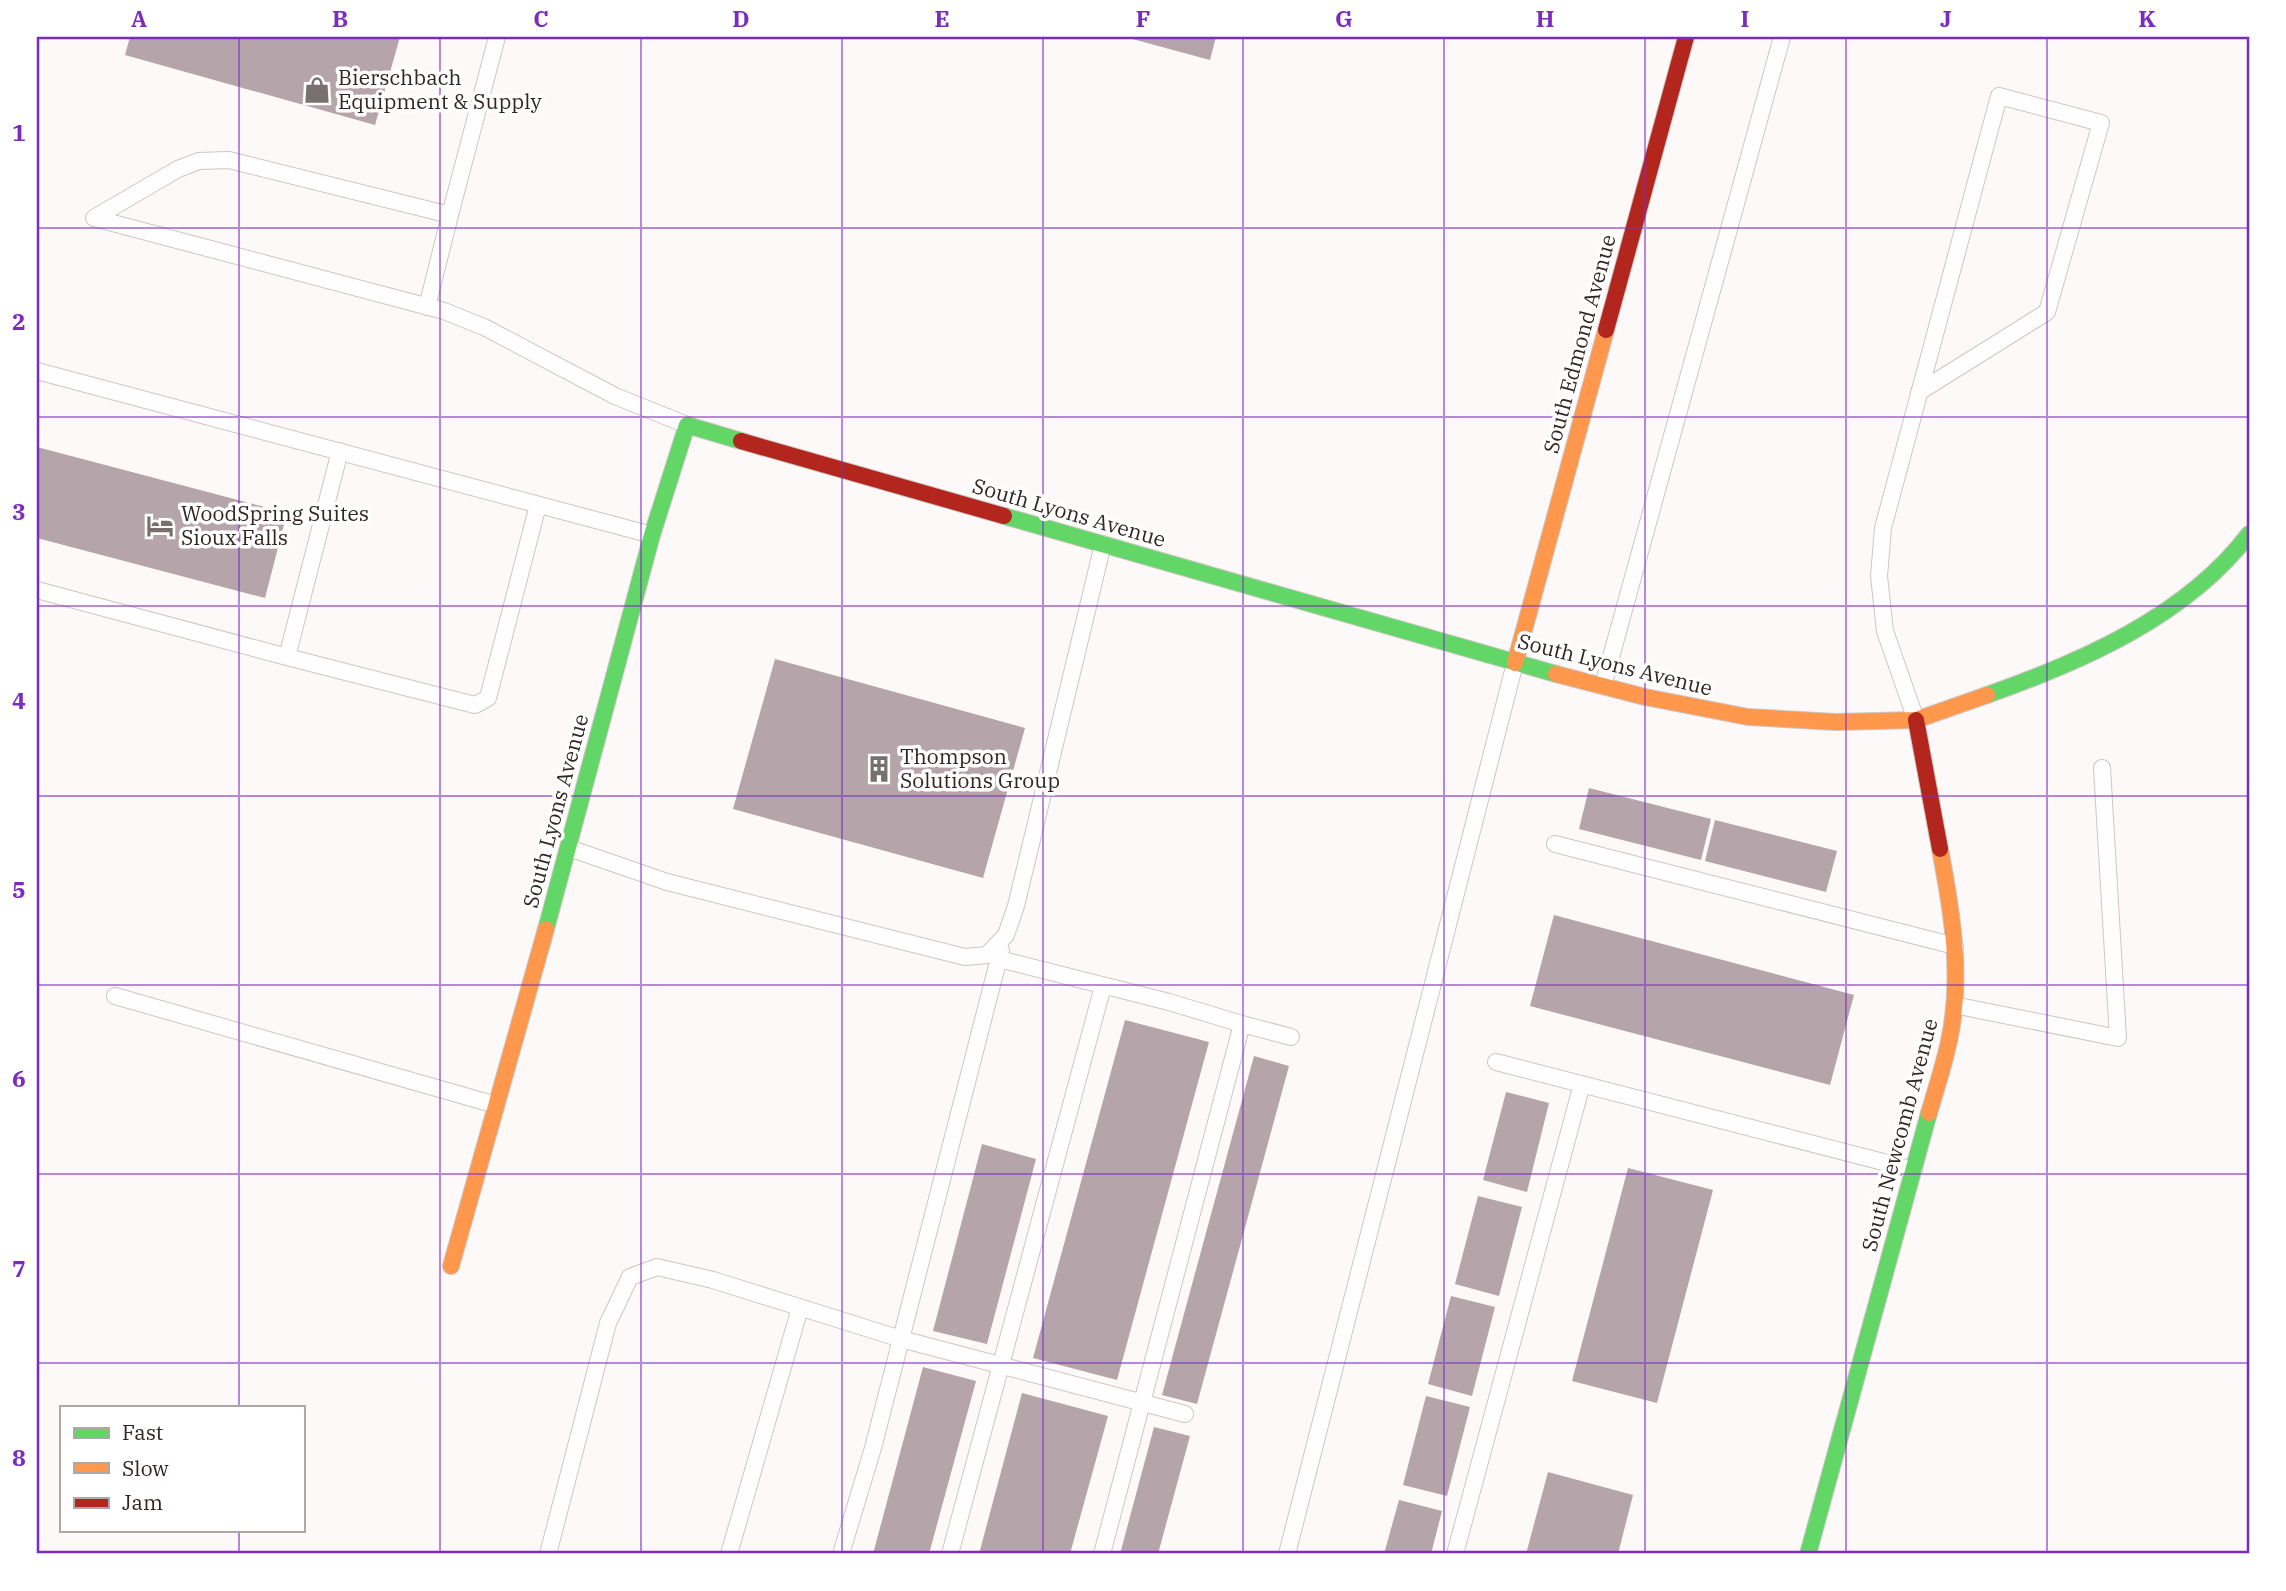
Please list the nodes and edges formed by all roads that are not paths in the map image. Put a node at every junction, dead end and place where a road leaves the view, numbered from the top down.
1 (498, 37) edge
2 (1686, 37) edge
3 (1782, 37) edge
4 (450, 215) junction
5 (427, 307) junction
6 (37, 371) edge
7 (1919, 392) junction
8 (687, 425) junction
9 (340, 451) junction
10 (538, 505) junction
11 (2249, 534) edge
12 (652, 536) junction
13 (1102, 544) junction
14 (37, 590) edge
15 (287, 657) junction
16 (1516, 663) junction
17 (1603, 686) junction
18 (1916, 720) junction
19 (2102, 768) dead end
20 (1555, 844) dead end
21 (569, 848) junction
22 (1006, 934) junction
23 (1955, 946) junction
24 (999, 959) junction
25 (1103, 986) junction
26 (115, 996) dead end
27 (1954, 1005) junction
28 (1242, 1024) junction
29 (1292, 1037) dead end
30 (1496, 1062) dead end
31 (1582, 1084) junction
32 (496, 1105) junction
33 (1914, 1170) junction
34 (451, 1266) dead end
35 (800, 1308) junction
36 (901, 1339) junction
37 (1001, 1365) junction
38 (1142, 1402) junction
39 (1185, 1413) dead end
40 (548, 1554) edge
41 (729, 1554) edge
42 (841, 1554) edge
43 (950, 1554) edge
44 (1102, 1554) edge
45 (1287, 1554) edge
46 (1455, 1554) edge
47 (1808, 1554) edge

1 - 4 lane
2 - 16 street, South Edmond Avenue
3 - 17 lane
4 - 5 lane
4 - 5 lane
5 - 8 lane
6 - 9 lane
7 - 7 lane
7 - 18 lane
8 - 12 street, South Lyons Avenue
8 - 13 street, South Lyons Avenue
9 - 10 lane
9 - 15 lane
10 - 12 lane
10 - 15 lane
11 - 18 street, South Lyons Avenue
12 - 21 street, South Lyons Avenue
13 - 16 street, South Lyons Avenue
13 - 22 lane
14 - 15 lane
16 - 17 street, South Lyons Avenue
16 - 45 lane
17 - 18 street, South Lyons Avenue
18 - 23 street, South Newcomb Avenue
19 - 27 lane
20 - 23 lane
21 - 22 lane
21 - 32 street, South Lyons Avenue
22 - 24 lane
23 - 27 street, South Newcomb Avenue
24 - 25 lane
24 - 36 lane
25 - 28 lane
25 - 37 lane
26 - 32 lane
27 - 33 street, South Newcomb Avenue
28 - 29 lane
28 - 38 lane
30 - 31 lane
31 - 33 lane
31 - 46 lane
32 - 34 street, South Lyons Avenue
33 - 47 street, South Newcomb Avenue
35 - 36 lane
35 - 40 lane
35 - 41 lane
36 - 37 lane
36 - 42 lane
37 - 38 lane
37 - 43 lane
38 - 39 lane
38 - 44 lane

